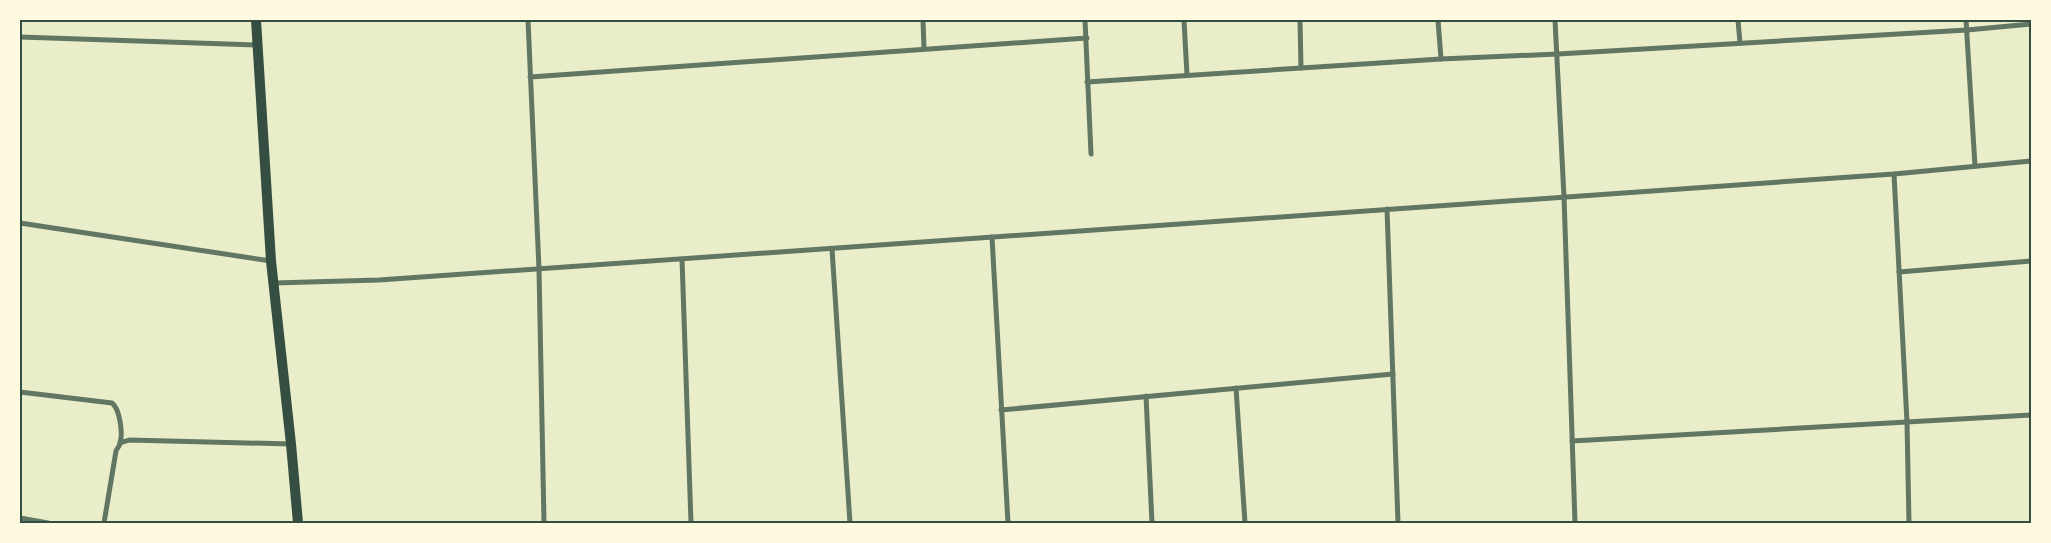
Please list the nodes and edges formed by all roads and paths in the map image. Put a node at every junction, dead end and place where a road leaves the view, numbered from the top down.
1 (256, 20) edge
2 (528, 20) edge
3 (923, 20) edge
4 (1085, 20) edge
5 (1184, 20) edge
6 (1300, 20) edge
7 (1438, 20) edge
8 (1555, 20) edge
9 (1738, 20) edge
10 (1966, 20) edge
11 (2031, 24) edge
12 (1967, 30) junction
13 (20, 37) edge
14 (1086, 38) junction
15 (1740, 43) junction
16 (258, 45) junction
17 (924, 49) junction
18 (1558, 54) junction
19 (1441, 59) junction
20 (1301, 68) junction
21 (1187, 75) junction
22 (530, 77) junction
23 (1087, 82) junction
24 (1091, 154) dead end
25 (2031, 161) edge
26 (1975, 166) junction
27 (1894, 174) junction
28 (1564, 197) junction
29 (1387, 209) junction
30 (20, 223) edge
31 (992, 237) junction
32 (832, 248) junction
33 (682, 259) junction
34 (272, 260) junction
35 (2031, 261) edge
36 (539, 269) junction
37 (1899, 272) junction
38 (274, 282) junction
39 (1393, 374) junction
40 (1236, 388) junction
41 (20, 392) edge
42 (1146, 396) junction
43 (1001, 410) junction
44 (2031, 415) edge
45 (1907, 422) junction
46 (1572, 442) junction
47 (120, 443) junction
48 (291, 444) junction
49 (20, 518) edge
50 (48, 523) edge
51 (104, 523) edge
52 (298, 523) edge
53 (544, 523) edge
54 (691, 523) edge
55 (850, 523) edge
56 (1008, 523) edge
57 (1152, 523) edge
58 (1245, 523) edge
59 (1398, 523) edge
60 (1575, 523) edge
61 (1909, 523) edge

1 - 16 main road
2 - 22 street
3 - 17 street
4 - 14 street
5 - 21 street
6 - 20 street
7 - 19 street
8 - 18 street
9 - 15 street
10 - 12 street
11 - 12 street
12 - 15 street
12 - 26 street
13 - 16 street
14 - 17 street
14 - 23 street
15 - 18 street
16 - 34 main road
17 - 22 street
18 - 19 street
18 - 28 street
19 - 20 street
20 - 21 street
21 - 23 street
22 - 36 street
23 - 24 street
25 - 26 street
26 - 27 street
27 - 28 street
27 - 37 street
28 - 29 street
28 - 46 street
29 - 31 street
29 - 39 street
30 - 34 street
31 - 32 street
31 - 43 street
32 - 33 street
32 - 55 street
33 - 36 street
33 - 54 street
34 - 38 main road
35 - 37 street
36 - 38 street
36 - 53 street
37 - 45 street
38 - 48 main road
39 - 40 street
39 - 59 street
40 - 42 street
40 - 58 street
41 - 47 street
42 - 43 street
42 - 57 street
43 - 56 street
44 - 45 street
45 - 46 street
45 - 61 street
46 - 60 street
47 - 48 street
47 - 51 street
48 - 52 main road
49 - 50 street

